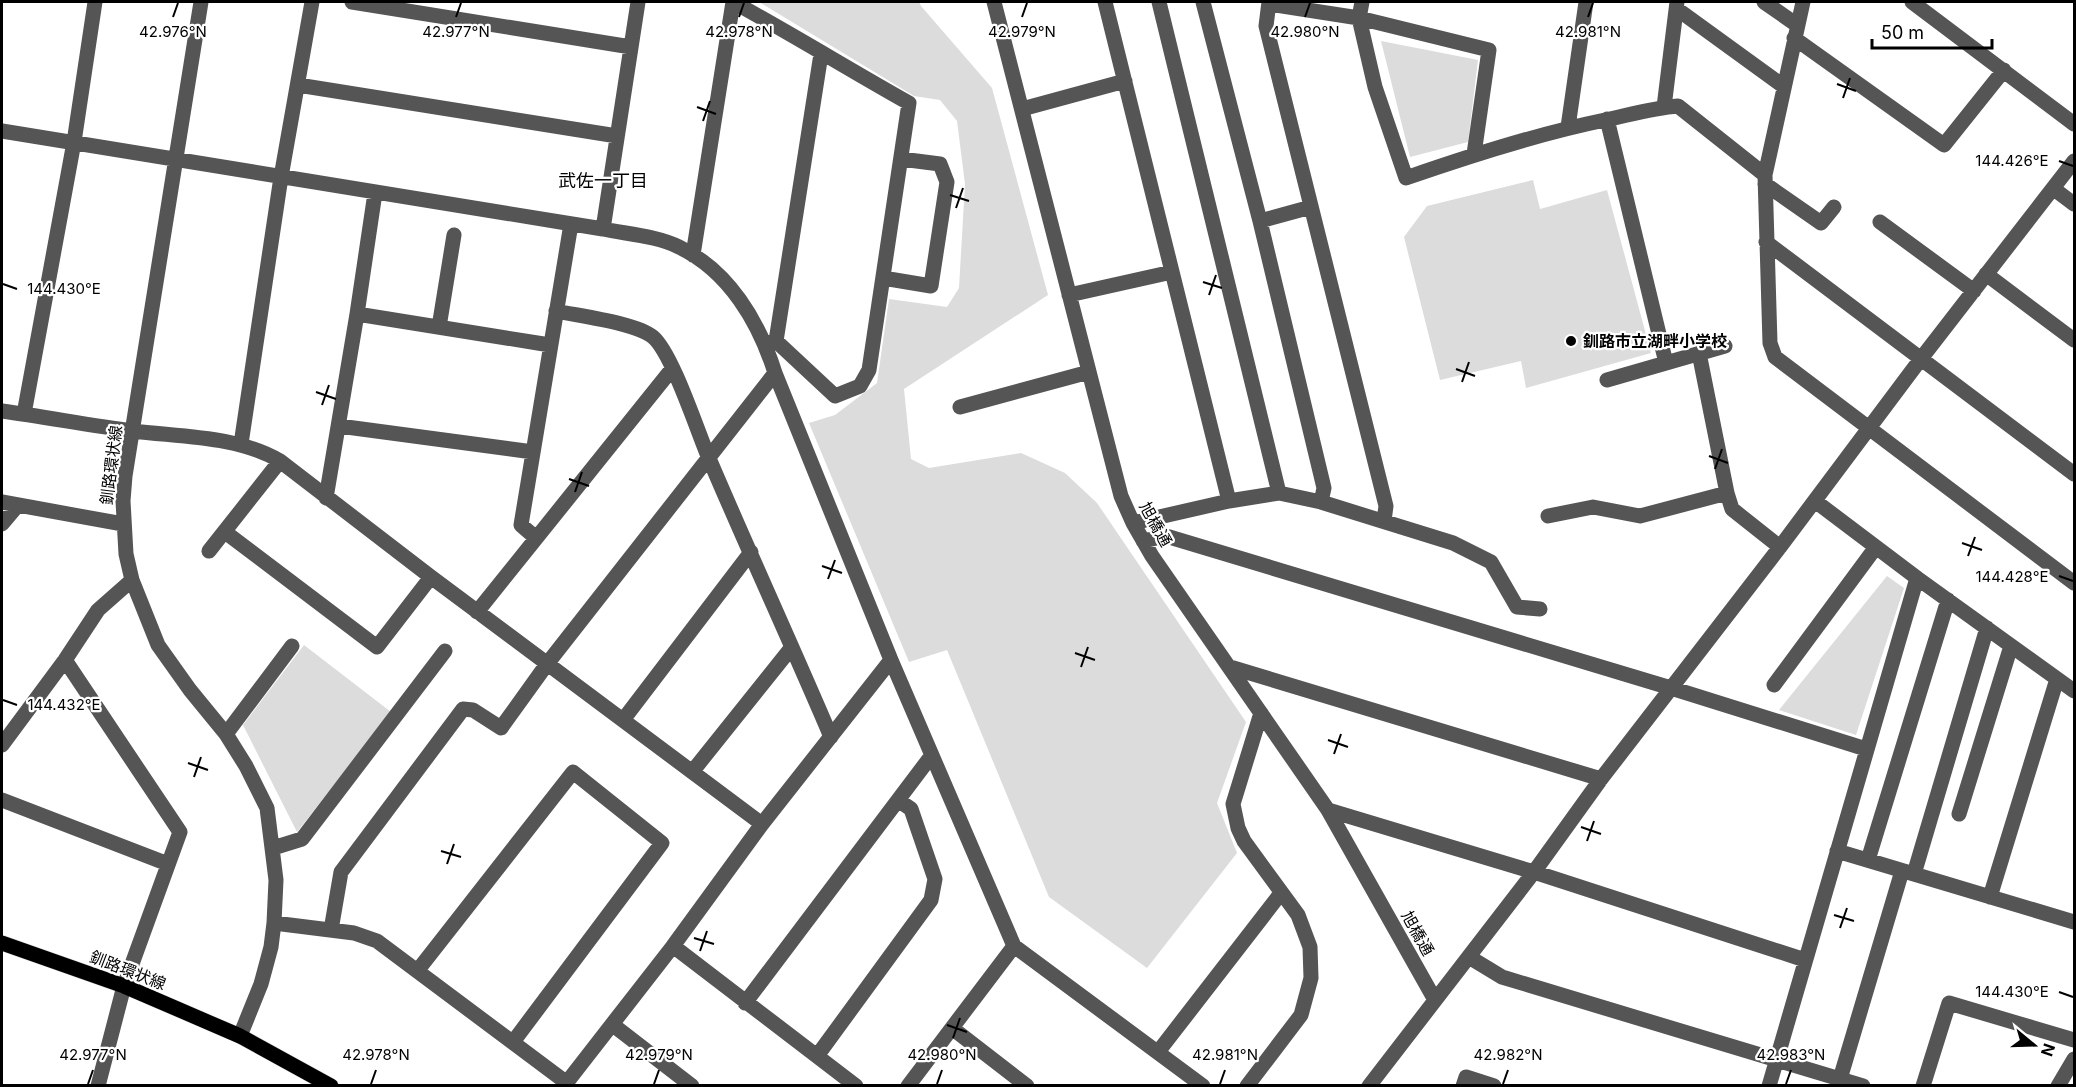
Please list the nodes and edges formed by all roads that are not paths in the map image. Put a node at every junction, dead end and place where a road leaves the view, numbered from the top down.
1 (95, 2) edge
2 (201, 2) edge
3 (312, 2) edge
4 (352, 2) edge
5 (638, 2) edge
6 (733, 2) edge
7 (994, 2) edge
8 (1105, 2) edge
9 (1159, 2) edge
10 (1203, 2) edge
11 (1362, 2) edge
12 (1586, 2) edge
13 (1764, 2) edge
14 (1803, 2) edge
15 (1911, 2) edge
16 (1269, 3) edge
17 (1677, 5) edge
18 (407, 6) edge
19 (1359, 18) junction
20 (1795, 31) junction
21 (631, 47) junction
22 (821, 54) junction
23 (2004, 70) junction
24 (1125, 81) junction
25 (298, 85) junction
26 (1783, 86) junction
27 (1664, 107) junction
28 (1022, 109) junction
29 (1607, 119) junction
30 (2074, 124) edge
31 (1568, 127) junction
32 (2, 131) edge
33 (617, 136) junction
34 (74, 142) junction
35 (1474, 154) junction
36 (176, 159) junction
37 (901, 159) junction
38 (2074, 161) edge
39 (281, 177) junction
40 (1765, 179) junction
41 (2054, 189) junction
42 (375, 193) junction
43 (2074, 204) edge
44 (1311, 207) junction
45 (1834, 207) dead end
46 (1260, 222) junction
47 (1880, 222) dead end
48 (571, 224) junction
49 (603, 229) junction
50 (454, 235) dead end
51 (1766, 242) junction
52 (693, 255) junction
53 (1172, 272) junction
54 (1986, 274) junction
55 (883, 278) junction
56 (1974, 291) junction
57 (1069, 294) junction
58 (556, 311) junction
59 (357, 314) junction
60 (439, 327) junction
61 (2074, 340) edge
62 (771, 342) junction
63 (550, 345) junction
64 (1725, 346) dead end
65 (1700, 353) junction
66 (1920, 360) junction
67 (1666, 363) junction
68 (672, 369) junction
69 (1089, 372) junction
70 (775, 373) junction
71 (1606, 380) dead end
72 (960, 407) dead end
73 (2, 411) edge
74 (24, 414) junction
75 (339, 426) junction
76 (1870, 428) junction
77 (133, 431) junction
78 (241, 444) junction
79 (533, 452) junction
80 (709, 458) junction
81 (280, 461) junction
82 (2074, 474) edge
83 (1280, 493) junction
84 (1727, 493) junction
85 (326, 498) junction
86 (1229, 501) junction
87 (1815, 501) junction
88 (2, 502) edge
89 (1321, 502) junction
90 (18, 505) junction
91 (1548, 516) dead end
92 (1384, 521) junction
93 (1132, 523) junction
94 (2, 524) edge
95 (123, 524) junction
96 (225, 531) junction
97 (536, 538) junction
98 (1143, 541) junction
99 (1780, 547) junction
100 (1876, 547) junction
101 (209, 551) dead end
102 (752, 552) junction
103 (431, 577) junction
104 (1917, 578) junction
105 (132, 580) junction
106 (2074, 583) edge
107 (1948, 600) junction
108 (1540, 609) dead end
109 (477, 612) junction
110 (1987, 628) junction
111 (292, 646) dead end
112 (2011, 646) junction
113 (792, 647) junction
114 (445, 651) dead end
115 (65, 660) junction
116 (891, 660) junction
117 (547, 664) junction
118 (1230, 667) junction
119 (2056, 679) junction
120 (1774, 686) dead end
121 (1671, 688) junction
122 (2074, 692) edge
123 (1261, 713) junction
124 (623, 720) junction
125 (226, 734) junction
126 (831, 737) junction
127 (2, 745) edge
128 (1866, 749) junction
129 (932, 755) junction
130 (692, 772) junction
131 (1601, 779) junction
132 (2, 800) edge
133 (898, 800) junction
134 (1328, 810) junction
135 (1959, 814) dead end
136 (762, 824) junction
137 (273, 848) junction
138 (1837, 851) junction
139 (1868, 860) junction
140 (168, 864) junction
141 (1534, 872) junction
142 (1908, 873) junction
143 (1281, 893) junction
144 (1990, 897) junction
145 (2074, 922) edge
146 (274, 923) junction
147 (331, 930) junction
148 (2, 943) edge
149 (673, 946) junction
150 (1014, 946) junction
151 (1469, 957) junction
152 (1805, 960) junction
153 (418, 970) junction
154 (124, 986) junction
155 (1435, 1000) junction
156 (745, 1003) junction
157 (613, 1025) junction
158 (952, 1028) junction
159 (240, 1036) junction
160 (2074, 1040) edge
161 (513, 1042) junction
162 (1158, 1052) junction
163 (817, 1056) junction
164 (2074, 1059) edge
165 (1777, 1060) junction
166 (1840, 1079) junction
167 (566, 1084) edge
168 (98, 1086) edge
169 (331, 1086) edge
170 (692, 1086) edge
171 (856, 1086) edge
172 (908, 1086) edge
173 (1027, 1086) edge
174 (1203, 1086) edge
175 (1247, 1086) edge
176 (1369, 1086) edge
177 (1463, 1086) edge
178 (1494, 1086) edge
179 (1768, 1086) edge
180 (1863, 1086) edge
181 (1923, 1086) edge
182 (2058, 1086) edge

1 - 34 street
2 - 36 street, 釧路環状線
3 - 25 street
4 - 18 street
5 - 21 street
6 - 22 street
6 - 52 street
7 - 28 street, 旭橋通
8 - 24 street
9 - 83 street
10 - 46 street
11 - 19 street
12 - 31 street
13 - 20 street
14 - 20 street
15 - 23 street
16 - 19 street
16 - 44 street
17 - 26 street
17 - 27 street
18 - 21 street
19 - 35 street
19 - 35 street
20 - 23 street
20 - 26 street
21 - 33 street
22 - 37 street
22 - 62 street
23 - 30 street
24 - 28 street
24 - 53 street
25 - 33 street
25 - 39 street
26 - 40 street
27 - 29 street
27 - 40 street
28 - 57 street, 旭橋通
29 - 31 street
29 - 67 street
31 - 35 street
32 - 34 street
33 - 49 street
34 - 36 street
34 - 74 street
36 - 39 street
36 - 77 street, 釧路環状線
37 - 55 street
37 - 55 street
38 - 41 street
39 - 42 street
39 - 78 street
40 - 45 street
40 - 51 street
41 - 43 street
41 - 54 street
42 - 48 street
42 - 59 street
44 - 46 street
44 - 92 street
46 - 89 street
47 - 56 street
48 - 49 street
48 - 58 street
49 - 52 street
50 - 60 street
51 - 66 street
51 - 76 street
52 - 62 street
53 - 57 street
53 - 86 street
54 - 56 street
54 - 61 street
55 - 62 street
56 - 66 street
57 - 69 street, 旭橋通
58 - 63 street
58 - 68 street
59 - 60 street
59 - 75 street
60 - 63 street
62 - 70 street
63 - 79 street
64 - 65 street
65 - 67 street
65 - 84 street
66 - 76 street
66 - 82 street
67 - 71 street
68 - 80 street
68 - 97 street
69 - 72 street
69 - 93 street, 旭橋通
70 - 80 street
70 - 116 street
73 - 74 street
74 - 77 street
75 - 79 street
75 - 85 street
76 - 87 street
76 - 106 street
77 - 78 street
77 - 95 street, 釧路環状線
78 - 81 street
79 - 97 street
80 - 102 street
80 - 117 street
81 - 85 street
81 - 96 street
83 - 86 street
83 - 89 street
84 - 91 street
84 - 99 street
85 - 103 street
86 - 93 street
87 - 99 street
87 - 100 street
88 - 90 street
89 - 92 street
90 - 94 street
90 - 95 street
92 - 108 street
93 - 98 street, 旭橋通
95 - 105 street, 釧路環状線
96 - 101 street
96 - 103 street
97 - 109 street
98 - 118 street, 旭橋通
98 - 121 street
99 - 121 street
100 - 104 street
100 - 120 street
102 - 113 street
102 - 124 street
103 - 109 street
104 - 107 street
104 - 128 street
105 - 115 street
105 - 125 street, 釧路環状線
107 - 110 street
107 - 139 street
109 - 117 street
110 - 112 street
110 - 142 street
111 - 125 street
112 - 119 street
112 - 135 street
113 - 126 street
113 - 130 street
114 - 137 street
115 - 127 street
115 - 140 street
116 - 126 street
116 - 129 street
117 - 124 street
117 - 147 street
118 - 123 street, 旭橋通
118 - 131 street
119 - 122 street
119 - 144 street
121 - 128 street
121 - 131 street
123 - 134 street, 旭橋通
123 - 143 street
124 - 130 street
125 - 137 street, 釧路環状線
126 - 136 street
128 - 138 street
129 - 133 street
129 - 150 street
130 - 136 street
131 - 141 street
132 - 140 street
133 - 156 street
133 - 163 street
134 - 141 street
134 - 155 street, 旭橋通
136 - 149 street
137 - 146 street, 釧路環状線
138 - 139 street
138 - 152 street
139 - 142 street
140 - 154 street
141 - 151 street
141 - 152 street
142 - 144 street
142 - 166 street
143 - 162 street
143 - 175 street
144 - 145 street
146 - 147 street
146 - 159 street, 釧路環状線
147 - 153 street
148 - 154 main road, 釧路環状線
149 - 156 street
149 - 157 street
150 - 158 street
150 - 162 street
151 - 155 street
151 - 165 street
152 - 165 street
153 - 161 street
153 - 161 street
154 - 159 main road, 釧路環状線
154 - 168 street
155 - 176 street
156 - 163 street
157 - 167 street
157 - 170 street
158 - 172 street
158 - 173 street
159 - 169 main road, 釧路環状線
160 - 181 street
161 - 167 street
162 - 174 street
163 - 171 street
164 - 182 street
165 - 166 street
165 - 179 street
166 - 180 street
177 - 178 street

